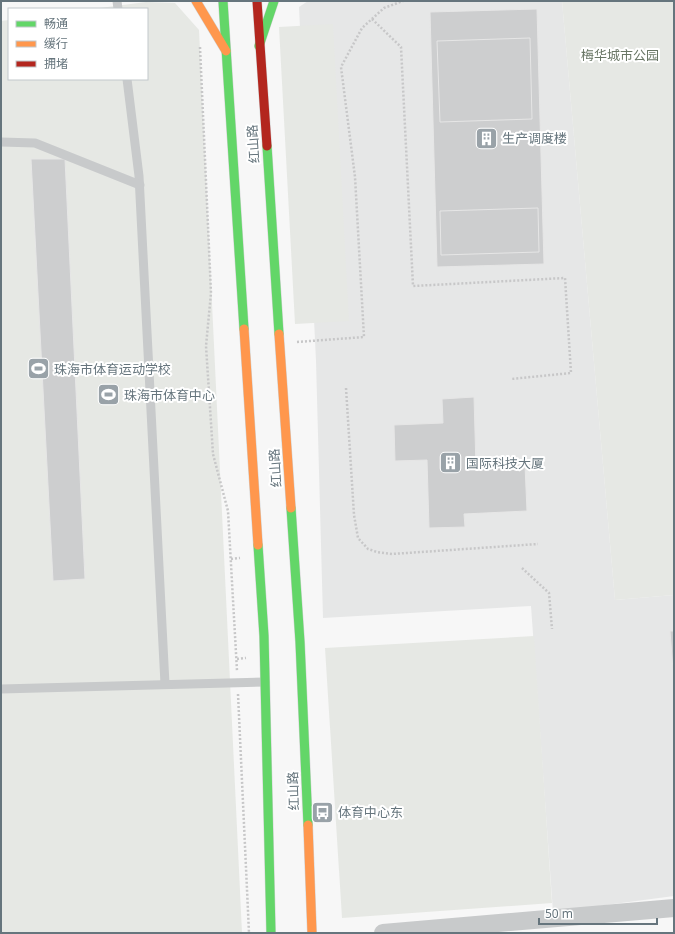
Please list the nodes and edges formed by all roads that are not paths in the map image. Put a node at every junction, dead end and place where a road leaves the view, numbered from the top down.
1 (196, 1) edge
2 (223, 1) edge
3 (256, 1) edge
4 (274, 1) edge
5 (259, 46) junction
6 (226, 51) junction
7 (127, 80) edge
8 (1, 142) edge
9 (140, 184) junction
10 (265, 682) junction
11 (165, 684) junction
12 (1, 689) edge
13 (674, 908) edge
14 (271, 933) edge
15 (312, 933) edge
16 (383, 933) edge

1 - 6 main road
2 - 6 main road, 红山路
3 - 5 main road, 红山路
4 - 5 main road
5 - 15 main road, 红山路
6 - 10 main road, 红山路
7 - 9 lane
8 - 9 lane
9 - 11 lane
10 - 11 lane
10 - 14 main road, 红山路
11 - 12 lane
13 - 16 street

